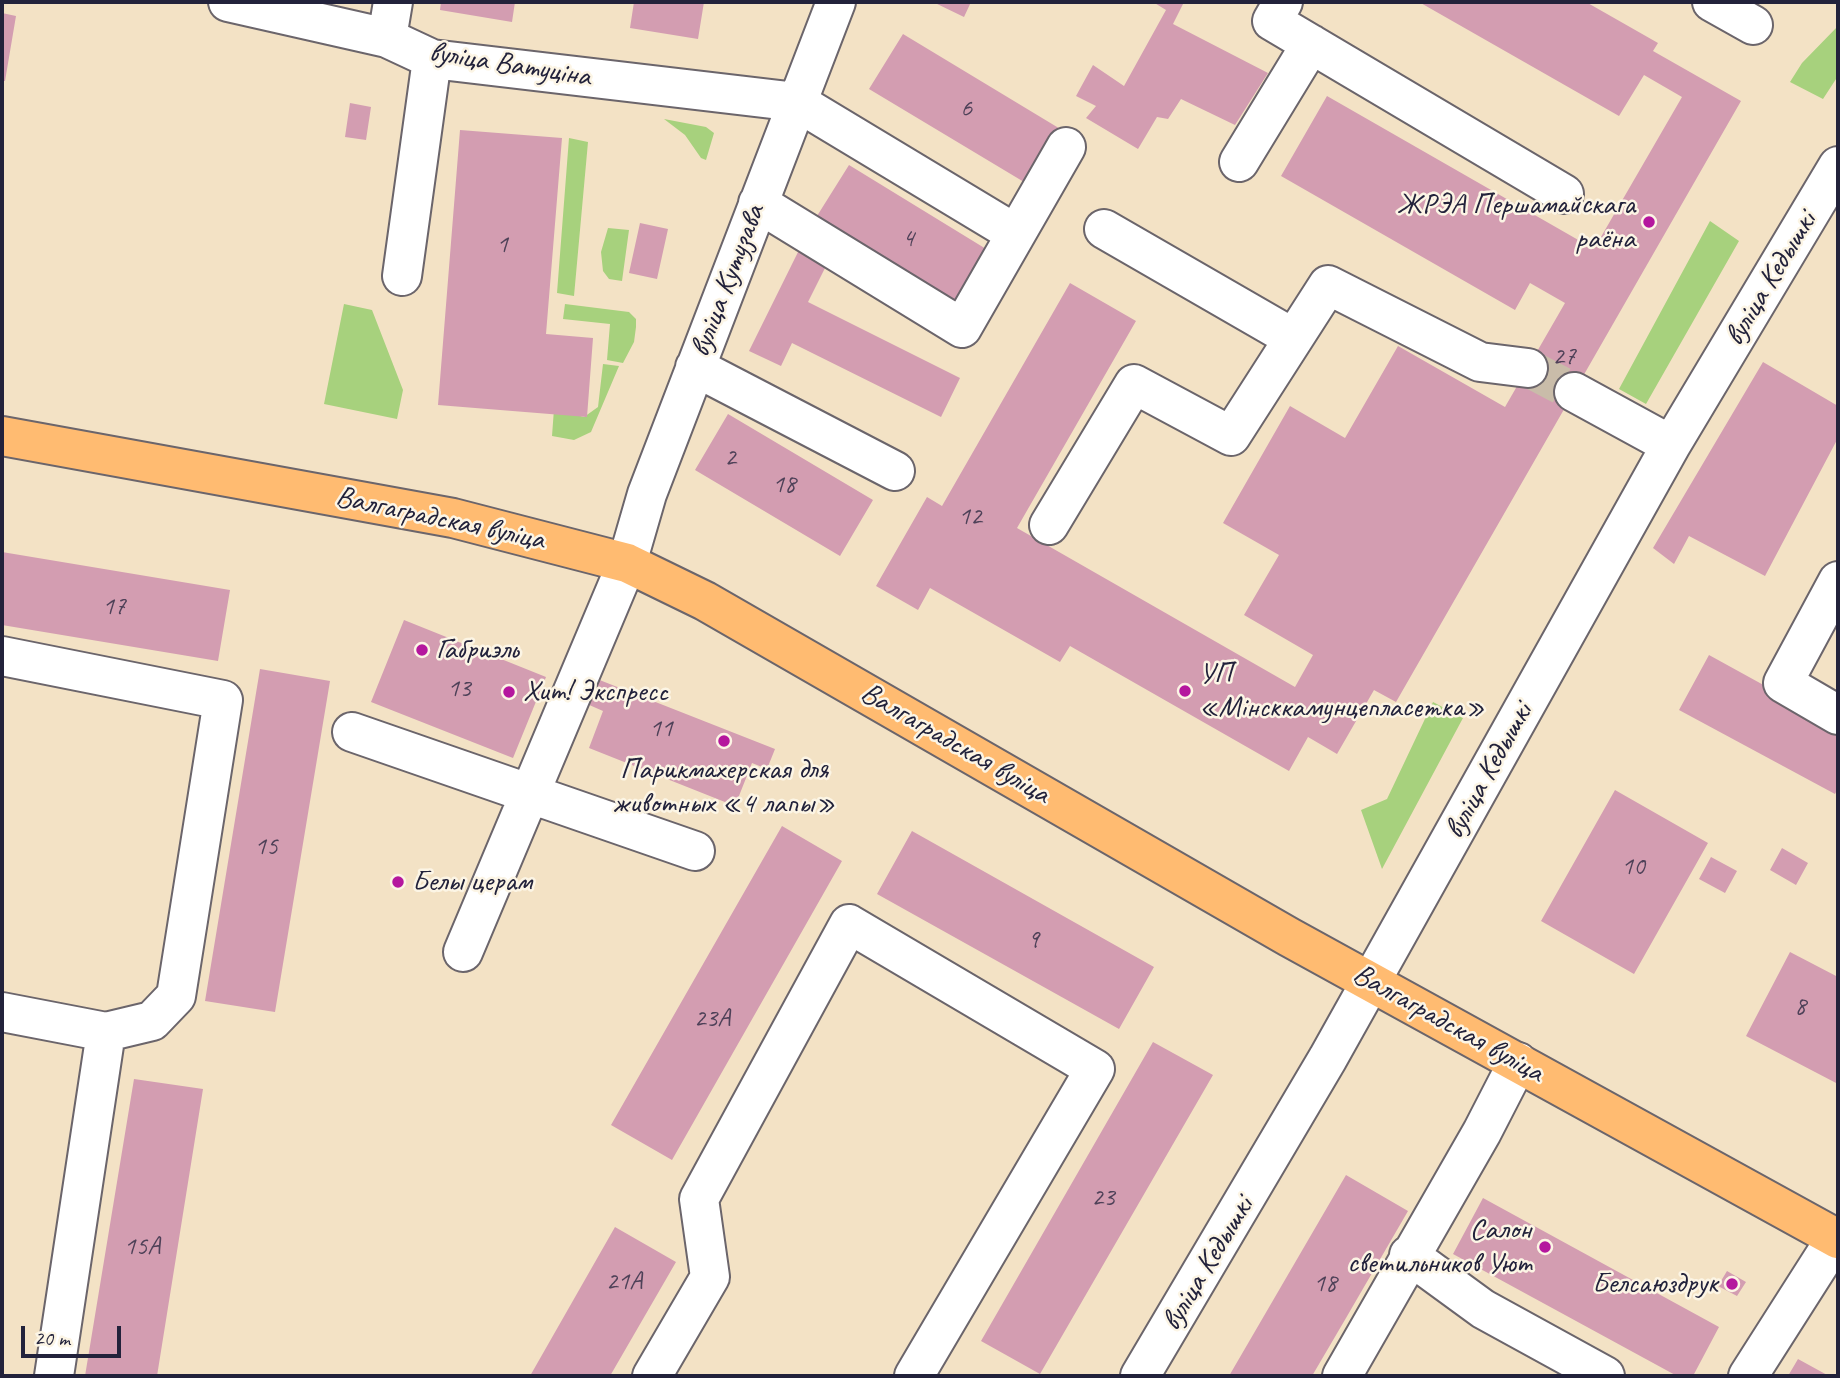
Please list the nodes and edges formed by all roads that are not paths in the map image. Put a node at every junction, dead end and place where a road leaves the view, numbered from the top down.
1 (228, 2) edge
2 (836, 2) edge
3 (1283, 2) edge
4 (1712, 2) edge
5 (390, 20) edge
6 (1753, 25) dead end
7 (1311, 44) junction
8 (432, 59) junction
9 (797, 102) junction
10 (1066, 147) dead end
11 (1239, 162) dead end
12 (1838, 166) edge
13 (1564, 194) dead end
14 (758, 204) junction
15 (1104, 229) dead end
16 (1016, 234) junction
17 (402, 276) dead end
18 (1293, 338) junction
19 (695, 367) junction
20 (1528, 368) tunnel mouth
21 (1574, 392) tunnel mouth
22 (2, 436) edge
23 (1671, 445) junction
24 (895, 471) dead end
25 (1049, 525) dead end
26 (626, 563) junction
27 (1838, 581) edge
28 (2, 656) edge
29 (1838, 715) edge
30 (352, 732) dead end
31 (529, 796) junction
32 (695, 851) dead end
33 (463, 952) dead end
34 (1372, 980) junction
35 (2, 1012) edge
36 (106, 1032) junction
37 (1518, 1062) junction
38 (1837, 1239) edge
39 (1409, 1255) junction
40 (54, 1376) edge
41 (652, 1376) edge
42 (914, 1376) edge
43 (1140, 1376) edge
44 (1342, 1376) edge
45 (1605, 1376) edge
46 (1748, 1376) edge

1 - 5 street, вуліца Ватуціна
2 - 9 street, вуліца Кутузава
3 - 7 street
4 - 6 street
5 - 8 street, вуліца Ватуціна
7 - 11 street
7 - 13 street
8 - 9 street, вуліца Ватуціна
8 - 17 street
9 - 14 street, вуліца Кутузава
9 - 16 street
10 - 16 street
12 - 23 street, вуліца Кедышкі
14 - 16 street
14 - 19 street, вуліца Кутузава
15 - 18 street
18 - 20 street
18 - 25 street
19 - 24 street
19 - 26 street, вуліца Кутузава
21 - 23 street
22 - 26 main road, Валгаградская вуліца
23 - 34 street, вуліца Кедышкі
26 - 31 street, вуліца Кутузава
26 - 34 main road, Валгаградская вуліца
27 - 29 street
28 - 36 street
30 - 31 street
31 - 32 street
31 - 33 street, вуліца Кутузава
34 - 37 main road, Валгаградская вуліца
34 - 43 street, вуліца Кедышкі
35 - 36 street
36 - 40 street
37 - 38 main road, Валгаградская вуліца
37 - 39 street
38 - 46 street
39 - 44 street
39 - 45 street
41 - 42 street

